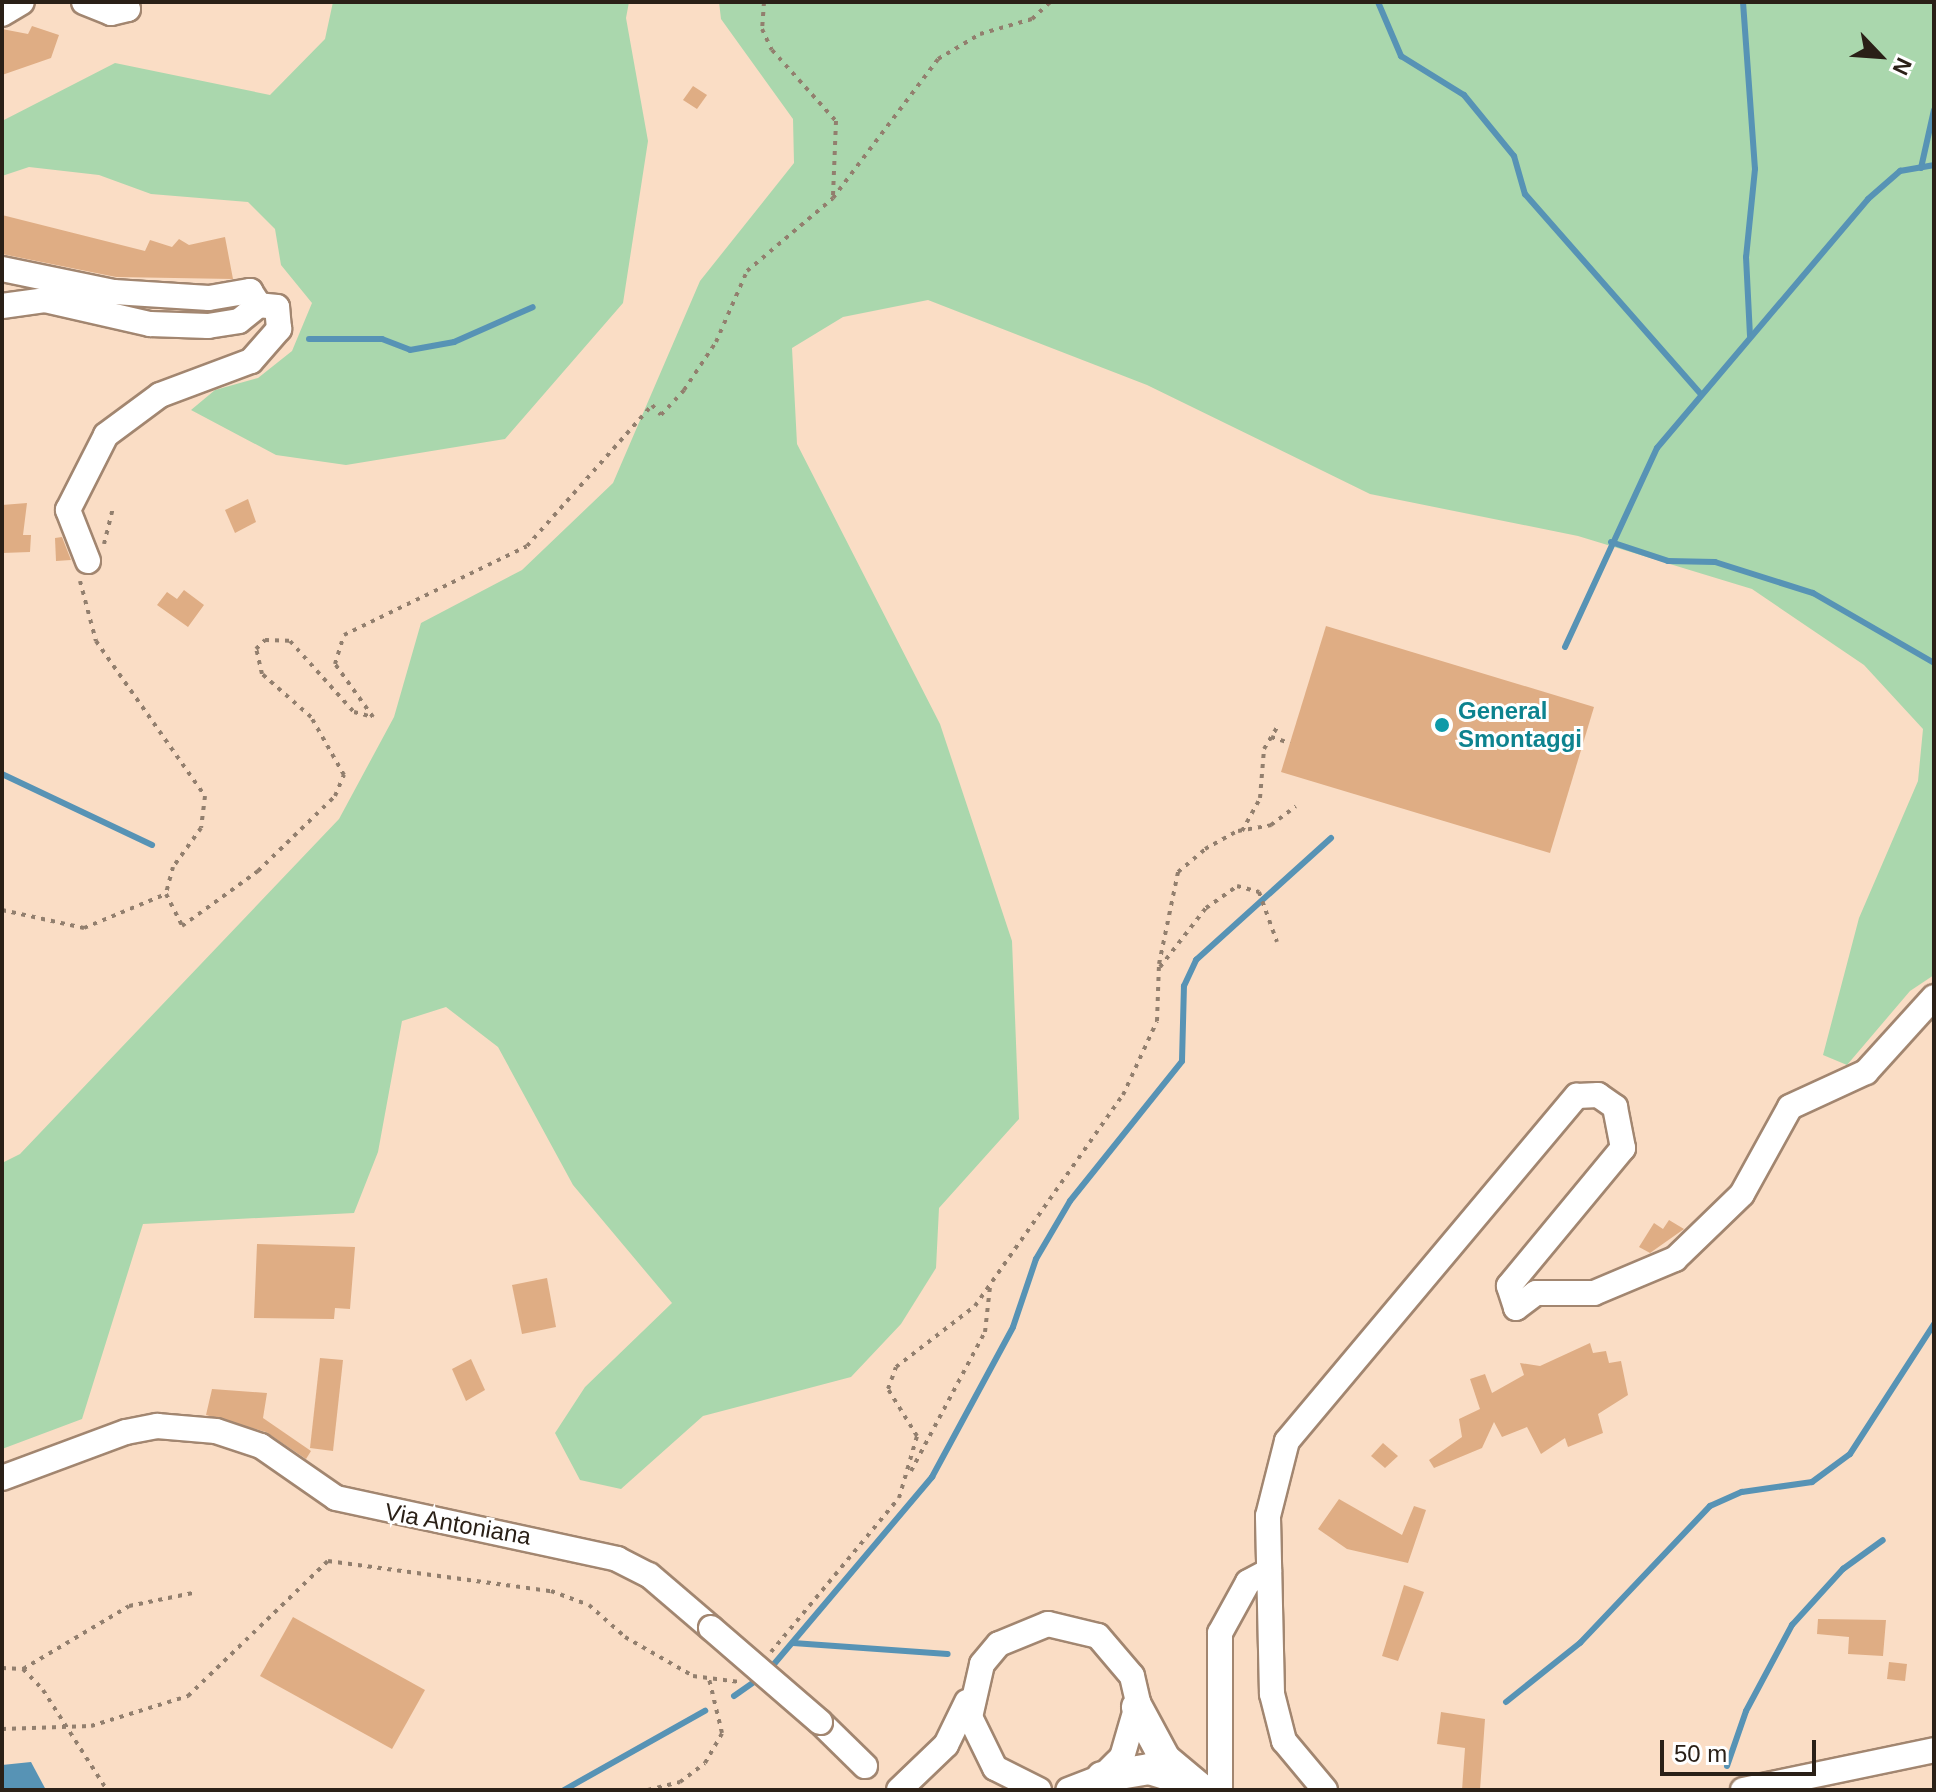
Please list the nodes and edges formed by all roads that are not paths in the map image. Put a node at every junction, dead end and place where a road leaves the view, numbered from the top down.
1 (22, 2) edge
2 (84, 2) edge
3 (126, 2) edge
4 (2, 14) edge
5 (2, 269) edge
6 (259, 305) junction
7 (2, 306) edge
8 (88, 561) road end
9 (1934, 997) edge
10 (2, 1478) edge
11 (1269, 1571) junction
12 (972, 1688) junction
13 (1137, 1707) junction
14 (1934, 1750) edge
15 (991, 1763) junction
16 (927, 1765) junction
17 (865, 1766) dead end
18 (1102, 1777) junction
19 (1207, 1789) edge
20 (899, 1790) edge
21 (1039, 1790) edge
22 (1068, 1790) edge
23 (1325, 1790) edge
24 (1743, 1790) edge

1 - 4 street
2 - 3 street
5 - 6 street
6 - 7 street
6 - 8 street
9 - 11 street
10 - 17 street, Via Antoniana, bridge
11 - 19 street
11 - 23 street
12 - 13 street
12 - 15 street
12 - 16 street
13 - 18 street
13 - 19 main road
14 - 24 street
15 - 16 street
15 - 21 street
16 - 20 street
18 - 19 main road
18 - 22 street

